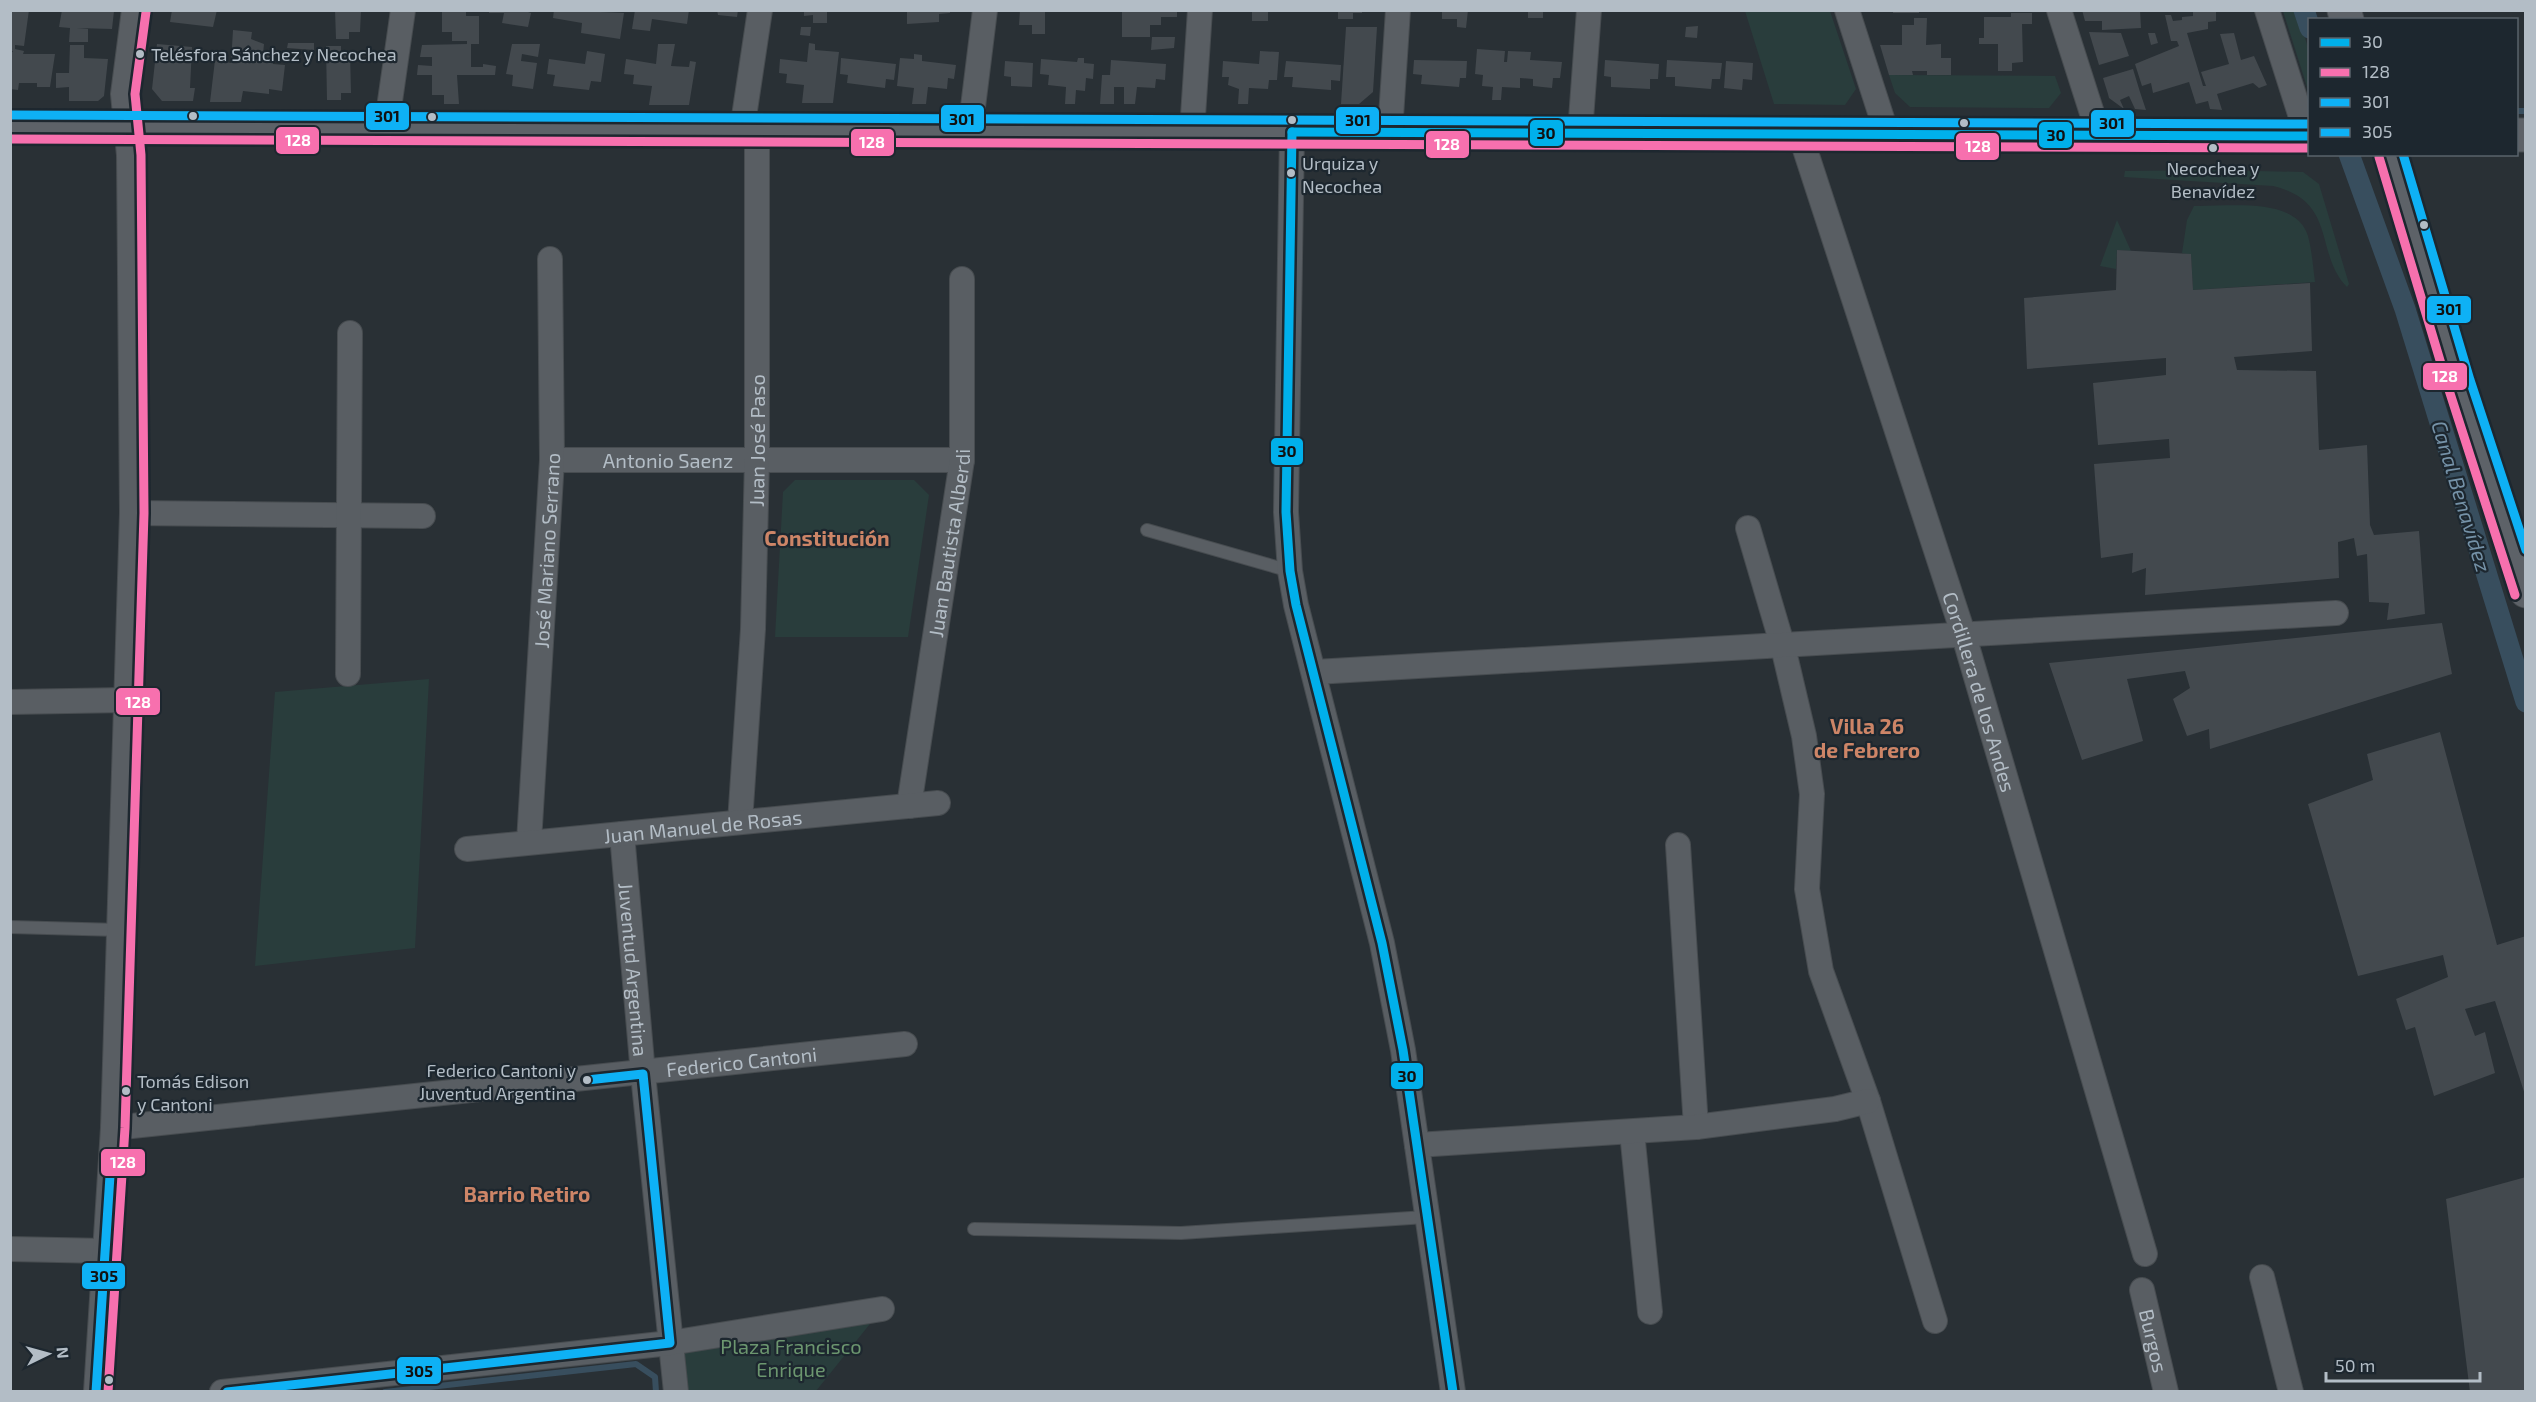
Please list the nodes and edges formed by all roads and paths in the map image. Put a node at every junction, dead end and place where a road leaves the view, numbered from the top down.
1 (134, 10) edge
2 (403, 10) edge
3 (760, 10) edge
4 (985, 10) edge
5 (1200, 10) edge
6 (1398, 10) edge
7 (1588, 10) edge
8 (1847, 10) edge
9 (2060, 10) edge
10 (2267, 10) edge
11 (10, 127) edge
12 (126, 128) junction
13 (386, 129) junction
14 (749, 130) junction
15 (970, 130) junction
16 (1192, 131) junction
17 (1292, 132) junction
18 (1390, 132) junction
19 (1580, 133) junction
20 (1800, 134) junction
21 (1887, 134) junction
22 (2099, 135) junction
23 (2308, 136) edge
24 (2391, 156) edge
25 (550, 259) dead end
26 (962, 279) dead end
27 (350, 333) dead end
28 (758, 459) junction
29 (552, 460) junction
30 (962, 460) junction
31 (132, 513) junction
32 (349, 514) junction
33 (423, 516) dead end
34 (1748, 528) dead end
35 (1147, 530) dead end
36 (1290, 571) junction
37 (2526, 591) edge
38 (2336, 613) dead end
39 (1965, 636) junction
40 (1783, 647) junction
41 (1315, 672) junction
42 (348, 674) dead end
43 (126, 700) junction
44 (10, 702) edge
45 (938, 803) dead end
46 (909, 806) junction
47 (740, 822) junction
48 (622, 834) junction
49 (529, 843) junction
50 (1678, 845) dead end
51 (467, 849) dead end
52 (10, 927) edge
53 (119, 930) junction
54 (905, 1044) dead end
55 (643, 1074) junction
56 (1868, 1101) junction
57 (1696, 1127) junction
58 (113, 1128) junction
59 (1632, 1132) junction
60 (1417, 1145) junction
61 (1426, 1217) junction
62 (974, 1229) dead end
63 (10, 1249) edge
64 (106, 1251) junction
65 (2145, 1254) dead end
66 (2262, 1277) dead end
67 (2142, 1290) dead end
68 (882, 1309) dead end
69 (1650, 1312) dead end
70 (1935, 1321) dead end
71 (670, 1343) junction
72 (96, 1392) edge
73 (222, 1392) edge
74 (676, 1392) edge
75 (1453, 1392) edge
76 (2166, 1392) edge
77 (2291, 1392) edge

1 - 12 street
2 - 13 street
3 - 14 street, Juan José Paso
4 - 15 street
5 - 16 street
6 - 18 street
7 - 19 street
8 - 21 street
9 - 22 street
10 - 23 street
11 - 12 main road
12 - 13 main road
12 - 31 street
13 - 14 main road
14 - 15 main road
14 - 28 street, Juan José Paso
15 - 16 main road
16 - 17 main road
17 - 18 main road
17 - 36 street
18 - 19 main road
19 - 20 main road
20 - 21 main road
20 - 39 street, Cordillera de los Andes
21 - 22 main road
22 - 23 main road
24 - 37 main road
25 - 29 street, José Mariano Serrano
26 - 30 street, Juan Bautista Alberdi
27 - 32 street
28 - 29 street, Antonio Saenz
28 - 30 street, Antonio Saenz
28 - 47 street, Juan José Paso
29 - 49 street, José Mariano Serrano
30 - 46 street, Juan Bautista Alberdi
31 - 32 street
31 - 43 street
32 - 33 street
32 - 42 street
34 - 40 street
35 - 36 lane
36 - 41 street
38 - 39 street
39 - 40 street
39 - 65 street, Cordillera de los Andes
40 - 41 street
40 - 56 street
41 - 60 street
43 - 44 street
43 - 53 street
45 - 46 street, Juan Manuel de Rosas
46 - 47 street, Juan Manuel de Rosas
47 - 48 street, Juan Manuel de Rosas
48 - 49 street, Juan Manuel de Rosas
48 - 55 street, Juventud Argentina
49 - 51 street, Juan Manuel de Rosas
50 - 57 street
52 - 53 lane
53 - 58 street
54 - 55 street, Federico Cantoni
55 - 58 street, Federico Cantoni
55 - 71 street, Juventud Argentina
56 - 57 street
56 - 70 street
57 - 59 street
58 - 64 street
59 - 60 street
59 - 69 street
60 - 61 street
61 - 62 lane
61 - 75 street
63 - 64 street
64 - 72 street
66 - 77 street
67 - 76 street, Burgos
68 - 71 street
71 - 73 street
71 - 74 street, Juventud Argentina

